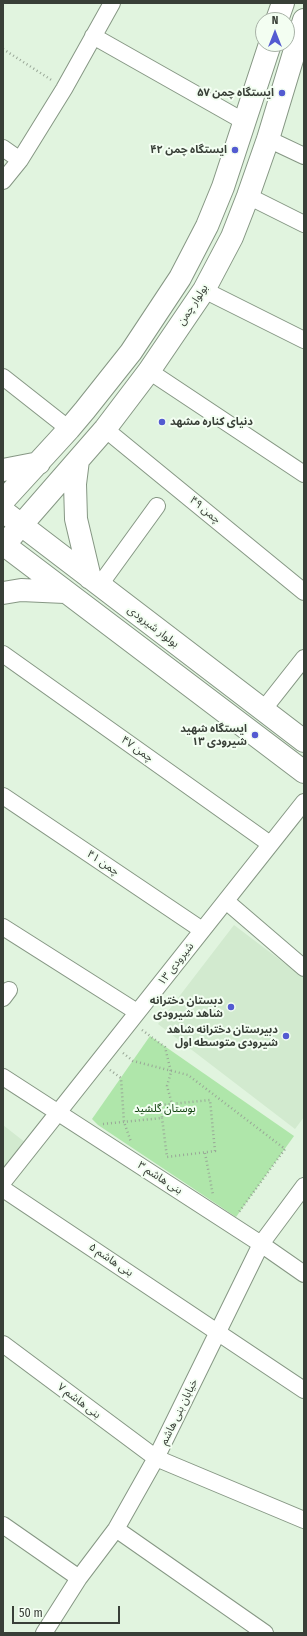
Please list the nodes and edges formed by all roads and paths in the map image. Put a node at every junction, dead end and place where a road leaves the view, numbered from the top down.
1 (112, 3) edge
2 (304, 20) edge
3 (93, 36) junction
4 (3, 49) edge
5 (267, 52) edge
6 (64, 89) junction
7 (245, 122) junction
8 (268, 139) junction
9 (3, 148) edge
10 (304, 156) edge
11 (20, 160) junction
12 (3, 181) edge
13 (248, 196) junction
14 (304, 224) edge
15 (204, 290) junction
16 (304, 340) edge
17 (149, 371) junction
18 (3, 377) edge
19 (69, 429) junction
20 (105, 429) junction
21 (78, 460) junction
22 (39, 463) junction
23 (3, 470) edge
24 (304, 474) edge
25 (3, 501) edge
26 (157, 506) dead end
27 (3, 511) edge
28 (20, 526) junction
29 (3, 545) edge
30 (94, 582) junction
31 (65, 592) junction
32 (304, 592) edge
33 (3, 594) edge
34 (3, 654) edge
35 (304, 658) edge
36 (263, 710) junction
37 (304, 741) edge
38 (304, 772) edge
39 (3, 796) edge
40 (304, 802) edge
41 (270, 844) junction
42 (226, 901) junction
43 (3, 927) edge
44 (202, 930) junction
45 (304, 968) edge
46 (134, 1017) junction
47 (112, 1044) junction
48 (98, 1062) junction
49 (171, 1072) junction
50 (3, 1077) edge
51 (214, 1095) junction
52 (210, 1100) junction
53 (172, 1104) junction
54 (58, 1112) junction
55 (162, 1118) junction
56 (124, 1122) junction
57 (92, 1134) junction
58 (205, 1152) junction
59 (126, 1156) junction
60 (3, 1182) edge
61 (304, 1186) edge
62 (3, 1189) edge
63 (210, 1210) junction
64 (236, 1217) dead end
65 (261, 1244) junction
66 (304, 1274) edge
67 (219, 1332) junction
68 (3, 1344) edge
69 (304, 1390) edge
70 (156, 1458) junction
71 (304, 1520) edge
72 (3, 1525) edge
73 (116, 1529) junction
74 (79, 1578) junction
75 (44, 1633) edge
76 (265, 1633) edge

1 - 3 street
2 - 8 main road, بولوار چمن
3 - 6 street
3 - 7 street
4 - 6 path
5 - 7 main road
6 - 11 street
7 - 19 main road
8 - 10 street
8 - 13 main road, بولوار چمن
9 - 11 street
11 - 12 street
13 - 14 street
13 - 15 main road, بولوار چمن
15 - 16 street
15 - 17 main road, بولوار چمن
17 - 20 main road, بولوار چمن
17 - 24 street
18 - 19 street
19 - 22 main road
20 - 21 main road, بولوار چمن
20 - 32 street, چمن ۴۹
21 - 28 main road, بولوار چمن
21 - 30 main road
22 - 23 main road
22 - 25 main road
26 - 30 street
27 - 28 main road, بولوار شیرودی
28 - 29 main road, بولوار چمن
28 - 30 main road, بولوار شیرودی
29 - 31 main road
30 - 36 main road, بولوار شیرودی
31 - 33 main road
31 - 38 main road
34 - 41 street, چمن ۴۷
35 - 36 street
36 - 37 main road, بولوار شیرودی
39 - 44 street, چمن ۴۱
40 - 41 street, شیرودی ۱۳
41 - 42 street, شیرودی ۱۳
42 - 44 street, شیرودی ۱۳
42 - 45 street
43 - 46 street
44 - 46 street, شیرودی ۱۳
46 - 47 street, شیرودی ۱۳
46 - 49 path
47 - 48 street, شیرودی ۱۳
47 - 49 path
48 - 54 street, شیرودی ۱۳
48 - 56 path
49 - 51 path
49 - 53 path
50 - 54 street, بنی هاشم ۳
51 - 52 path
51 - 64 path
52 - 53 path
52 - 58 path
53 - 55 path
54 - 57 street, بنی هاشم ۳
54 - 60 street, شیرودی ۱۳
55 - 56 path
55 - 58 path
56 - 57 path
56 - 59 path
57 - 59 street, بنی هاشم ۳
58 - 63 path
59 - 63 street, بنی هاشم ۳
61 - 65 street, خیابان بنی هاشم
62 - 67 street, بنی هاشم ۵
63 - 65 street, بنی هاشم ۳
65 - 66 street, بنی هاشم ۳
65 - 67 street, خیابان بنی هاشم
67 - 69 street, بنی هاشم ۵
67 - 70 street, خیابان بنی هاشم
68 - 70 street, بنی هاشم ۷
70 - 71 street, بنی هاشم ۷
70 - 73 street, خیابان بنی هاشم
72 - 74 street
73 - 74 street, خیابان بنی هاشم
73 - 76 street
74 - 75 street, خیابان بنی هاشم

